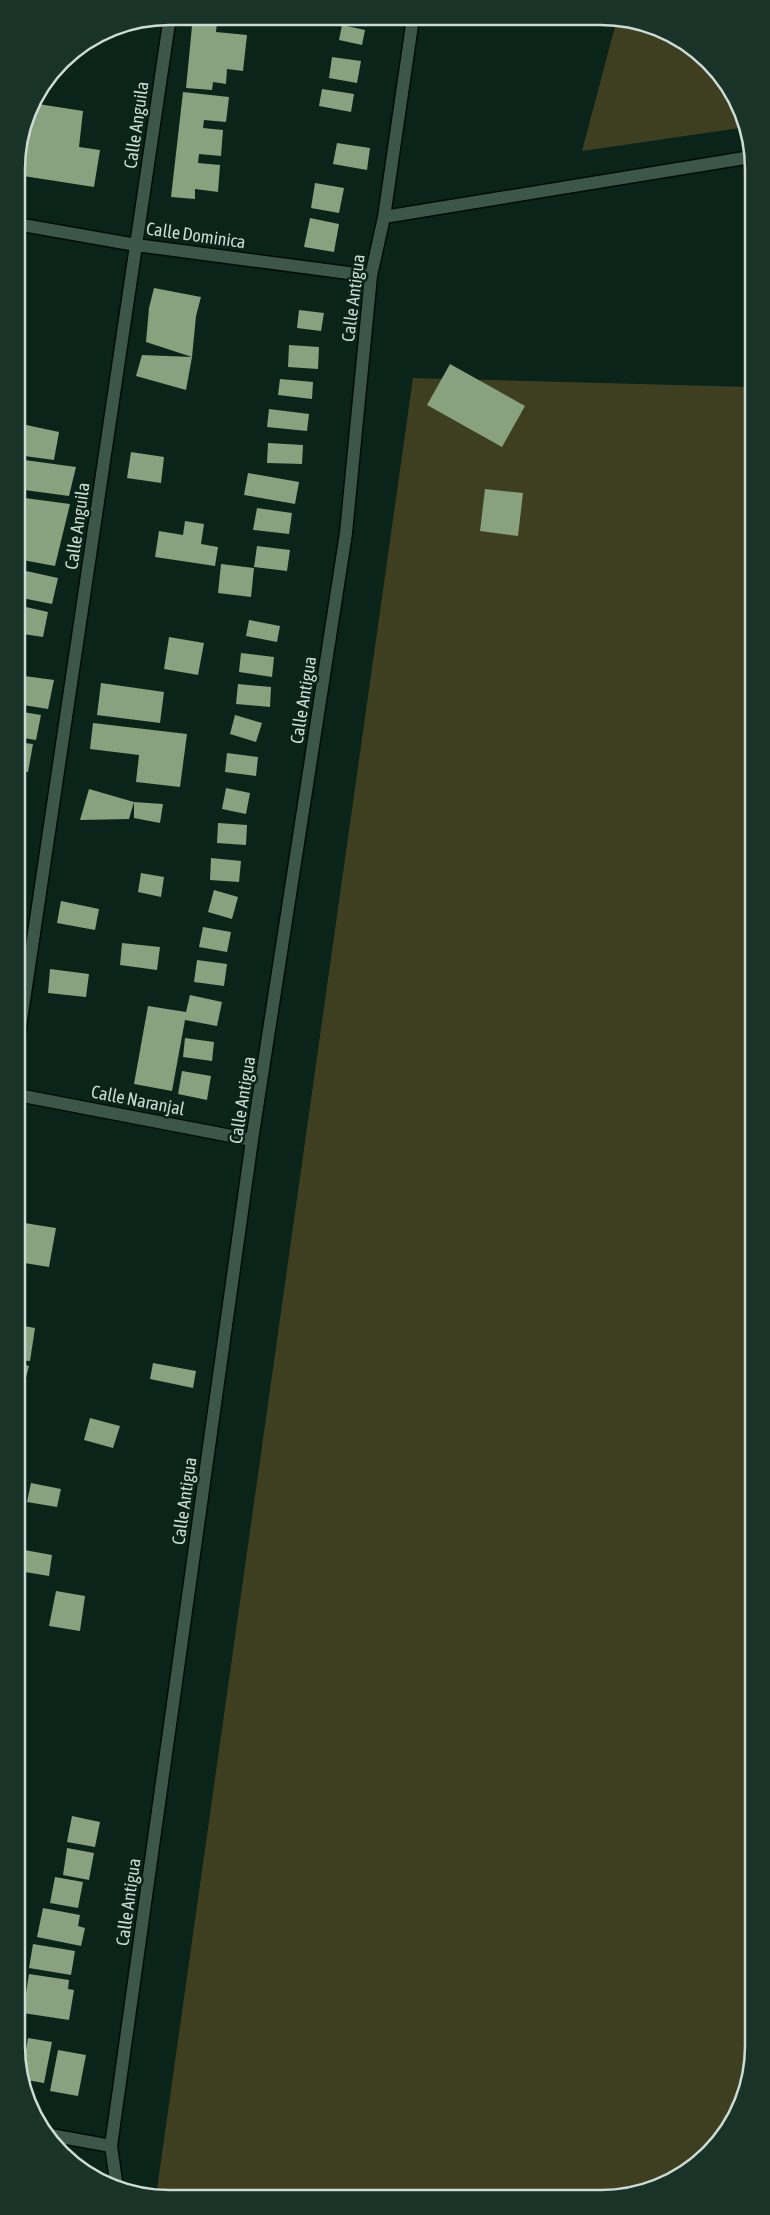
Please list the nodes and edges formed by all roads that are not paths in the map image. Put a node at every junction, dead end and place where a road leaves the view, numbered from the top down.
1 (169, 25) edge
2 (412, 25) edge
3 (744, 158) edge
4 (384, 217) junction
5 (25, 225) edge
6 (136, 245) junction
7 (371, 276) junction
8 (25, 994) edge
9 (25, 1096) edge
10 (252, 1140) junction
11 (57, 2136) edge
12 (111, 2146) junction
13 (116, 2179) edge

1 - 6 street, Calle Anguila
2 - 4 street, Calle Antigua
3 - 4 street
4 - 7 street, Calle Antigua
5 - 6 street, Calle Dominica
6 - 7 street, Calle Dominica
6 - 8 street, Calle Anguila
7 - 10 street, Calle Antigua
9 - 10 street, Calle Naranjal
10 - 12 street, Calle Antigua
11 - 12 street
12 - 13 street, Calle Antigua

